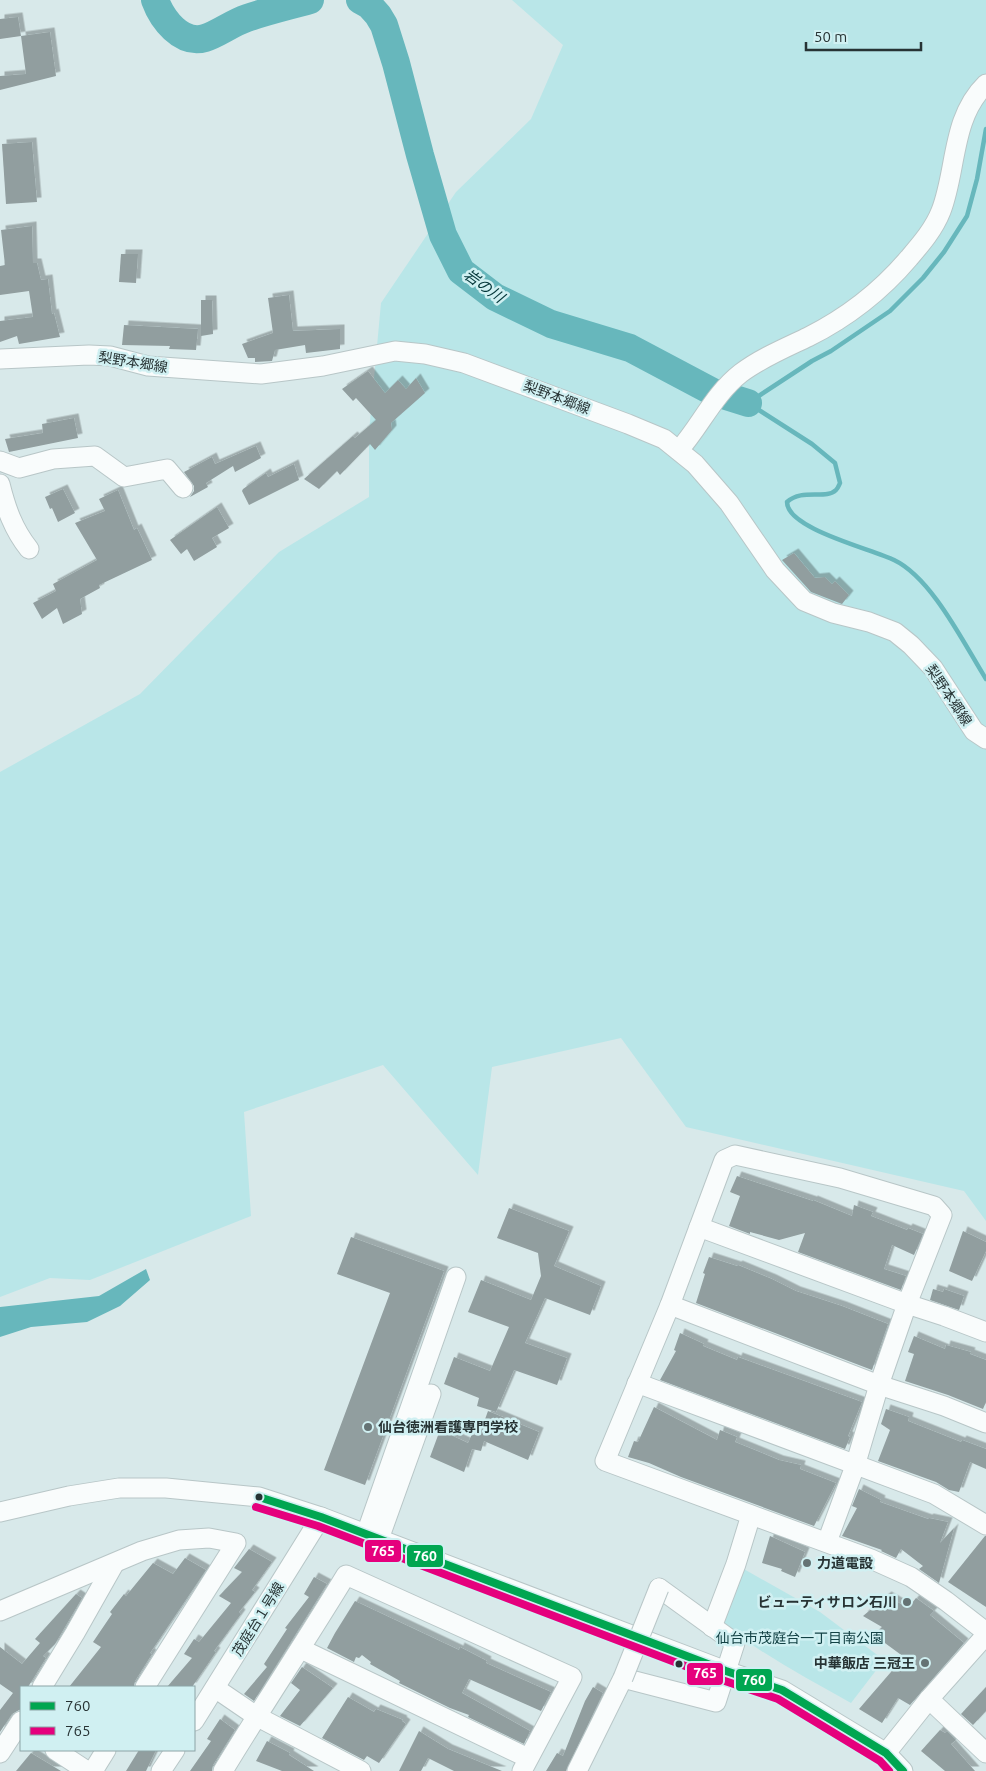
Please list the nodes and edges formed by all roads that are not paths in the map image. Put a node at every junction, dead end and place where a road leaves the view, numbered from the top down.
1 (986, 84) edge
2 (0, 359) edge
3 (679, 450) junction
4 (0, 461) edge
5 (0, 484) edge
6 (183, 488) dead end
7 (29, 549) dead end
8 (986, 739) edge
9 (699, 1227) junction
10 (456, 1277) dead end
11 (907, 1304) junction
12 (670, 1305) junction
13 (986, 1332) edge
14 (637, 1383) junction
15 (879, 1385) junction
16 (431, 1394) dead end
17 (986, 1423) edge
18 (855, 1466) junction
19 (0, 1512) edge
20 (751, 1515) junction
21 (320, 1517) junction
22 (986, 1525) edge
23 (372, 1536) junction
24 (827, 1542) junction
25 (114, 1564) junction
26 (0, 1610) edge
27 (712, 1626) junction
28 (986, 1634) edge
29 (301, 1650) junction
30 (726, 1671) junction
31 (623, 1678) junction
32 (43, 1686) edge
33 (146, 1686) edge
34 (215, 1688) junction
35 (929, 1699) junction
36 (256, 1716) junction
37 (195, 1719) edge
38 (20, 1725) edge
39 (57, 1751) edge
40 (105, 1751) edge
41 (174, 1751) edge
42 (986, 1752) edge
43 (0, 1753) edge
44 (886, 1753) junction
45 (525, 1765) edge
46 (87, 1771) edge
47 (93, 1771) edge
48 (161, 1771) edge
49 (223, 1771) edge
50 (361, 1771) edge
51 (577, 1771) edge
52 (903, 1771) edge

1 - 3 street
2 - 3 street, 梨野本郷線
3 - 8 street, 梨野本郷線
4 - 6 street
5 - 7 street
9 - 11 street
9 - 11 street
9 - 12 street
10 - 23 street
11 - 13 street
11 - 15 street
12 - 14 street
12 - 15 street
14 - 18 street
14 - 20 street
15 - 17 street
15 - 18 street
16 - 23 street
18 - 22 street
18 - 24 street
19 - 21 street
20 - 24 street
20 - 27 street
21 - 23 street
21 - 34 street, 茂庭台１号線
23 - 30 street
24 - 28 street
25 - 26 street
25 - 32 street
25 - 33 street
27 - 30 street
27 - 31 street, bridge
28 - 35 street
29 - 36 street
29 - 45 street
29 - 45 street
30 - 31 street
30 - 44 street
31 - 51 street
34 - 36 street
34 - 37 street, 茂庭台１号線
35 - 42 street
35 - 44 street
36 - 49 street
36 - 50 street
38 - 43 street
39 - 46 street
40 - 47 street
41 - 48 street
44 - 52 street

